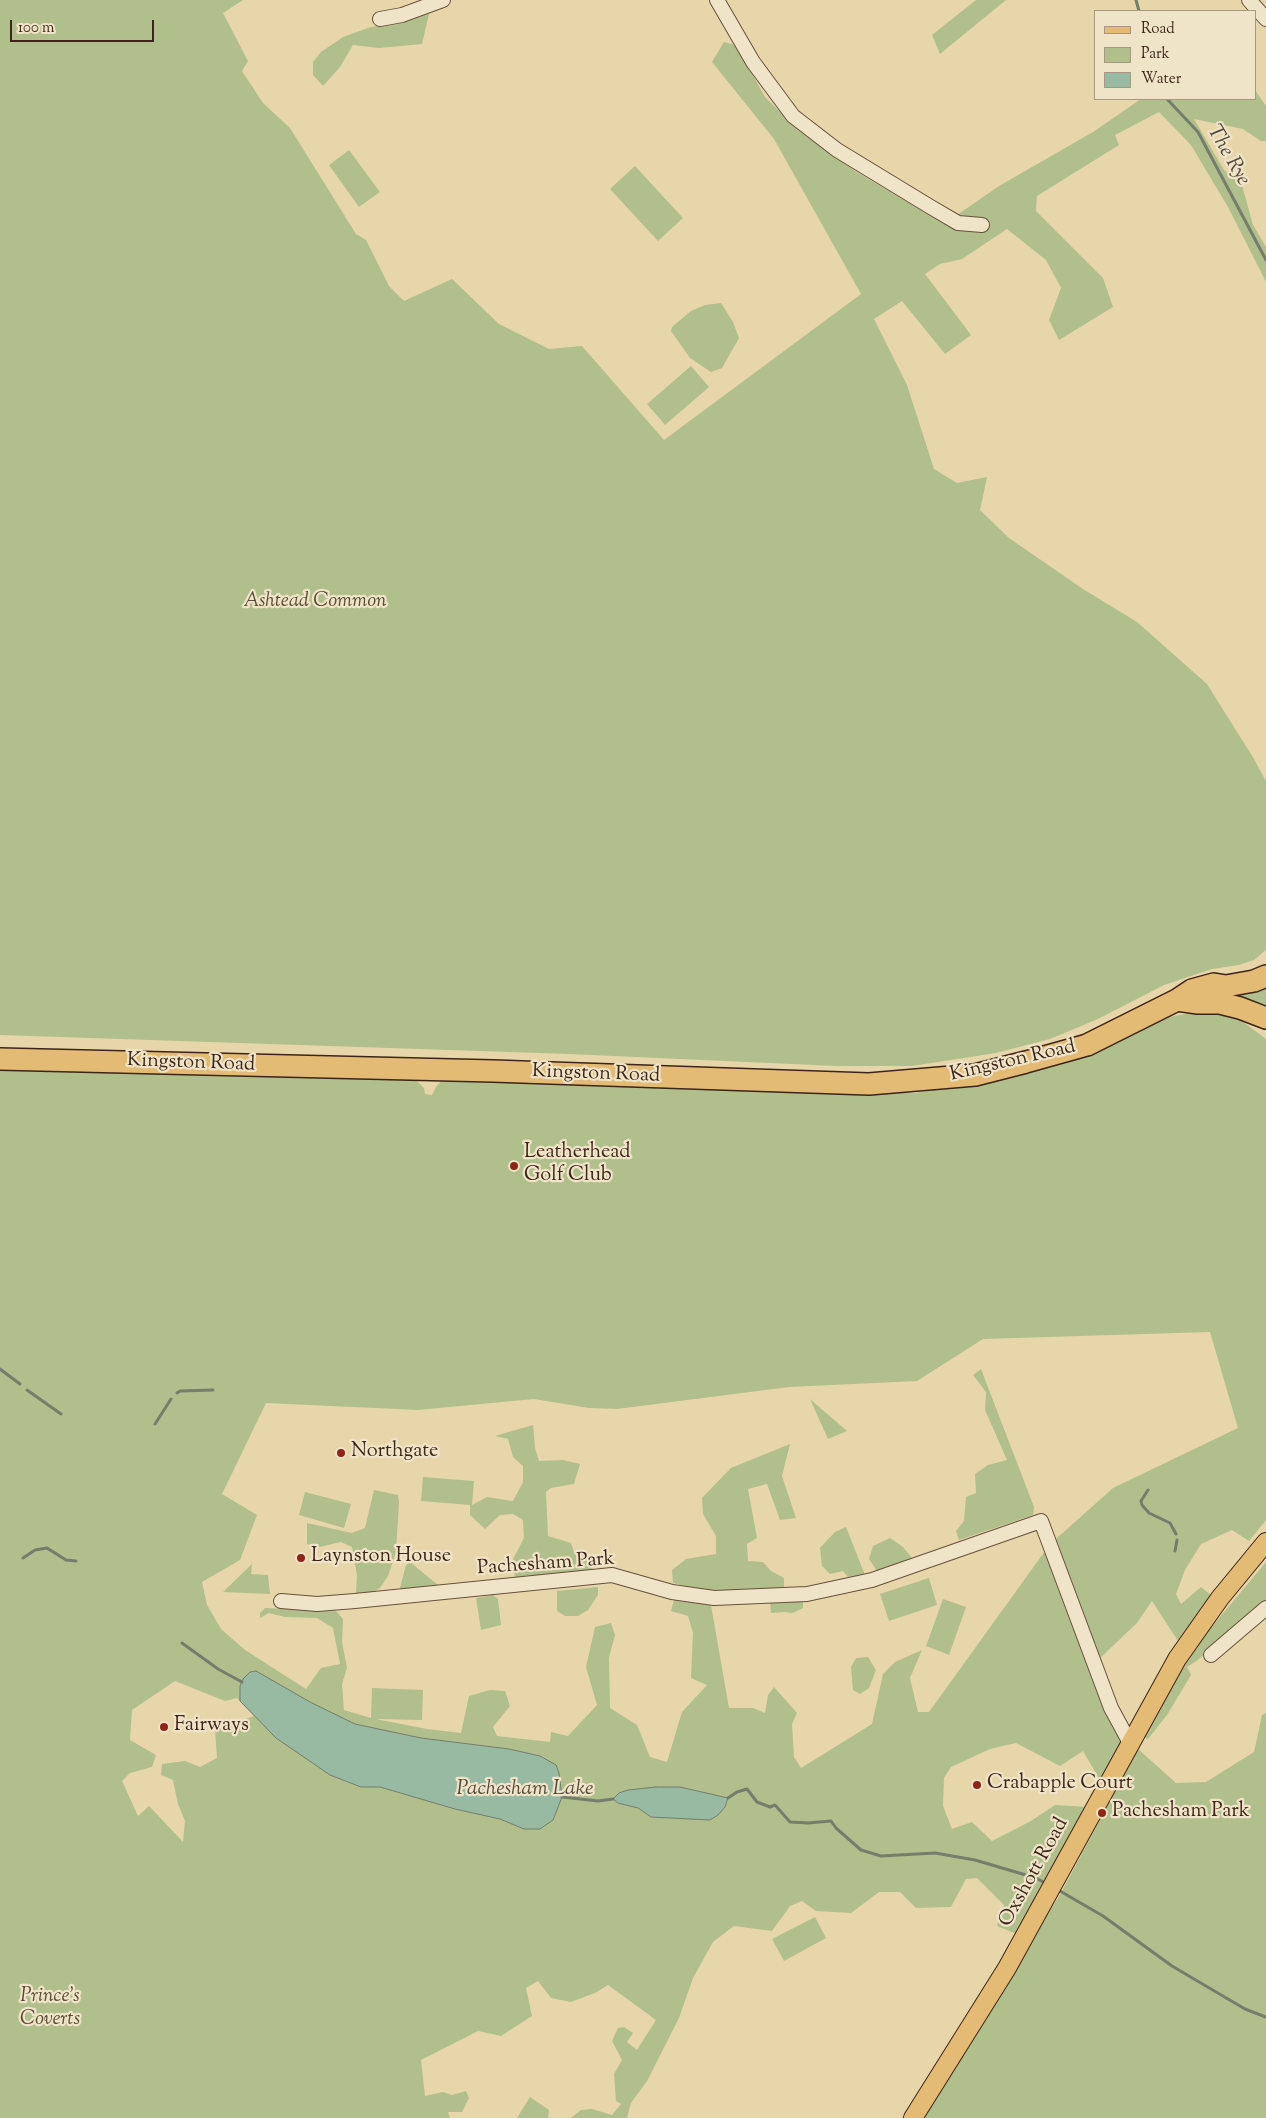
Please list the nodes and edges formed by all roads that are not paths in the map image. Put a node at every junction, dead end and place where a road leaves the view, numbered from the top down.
1 (442, 0) edge
2 (717, 0) edge
3 (1249, 0) edge
4 (380, 19) dead end
5 (1266, 19) edge
6 (982, 225) dead end
7 (1266, 965) edge
8 (1266, 976) edge
9 (1214, 984) junction
10 (1177, 1000) junction
11 (1266, 1018) edge
12 (0, 1058) edge
13 (1264, 1549) edge
14 (281, 1601) dead end
15 (1266, 1608) edge
16 (1211, 1655) dead end
17 (1130, 1743) junction
18 (913, 2118) edge

1 - 4 street
2 - 6 street
3 - 5 street
7 - 9 highway
8 - 9 highway, Kingston Road
9 - 10 highway, Kingston Road
10 - 11 highway
10 - 12 highway, Kingston Road
13 - 17 main road, Oxshott Road
14 - 17 street, Pachesham Park
15 - 16 street
17 - 18 main road, Oxshott Road

